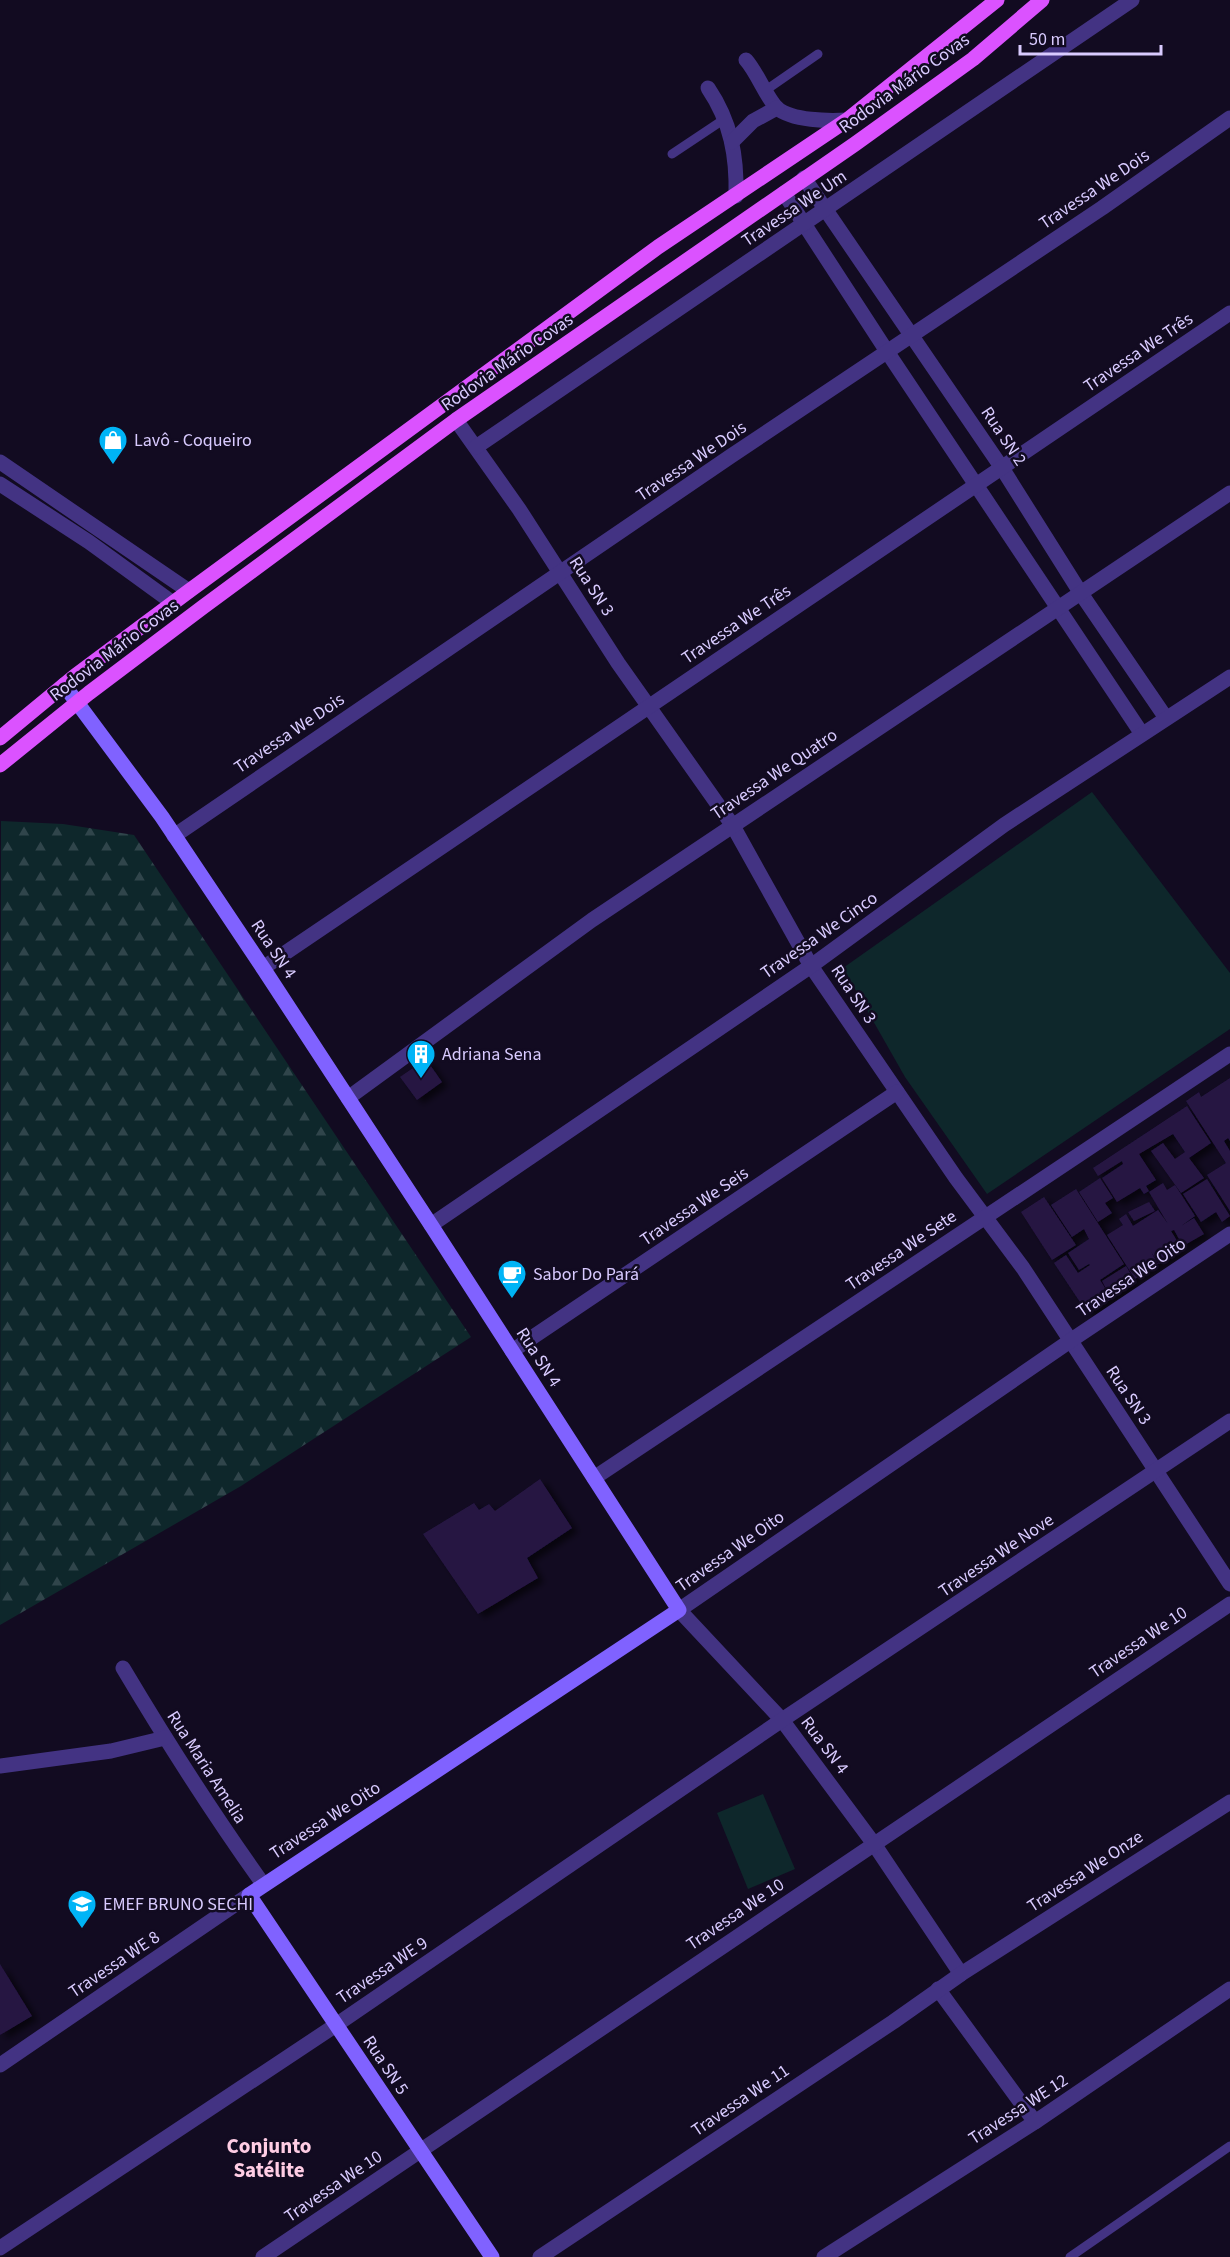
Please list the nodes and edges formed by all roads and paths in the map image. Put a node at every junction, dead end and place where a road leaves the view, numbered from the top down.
1 (998, 0) edge
2 (1042, 0) edge
3 (1132, 0) edge
4 (818, 54) dead end
5 (746, 60) dead end
6 (708, 88) dead end
7 (766, 90) junction
8 (777, 108) junction
9 (726, 118) junction
10 (1230, 118) edge
11 (847, 120) junction
12 (732, 142) junction
13 (672, 154) dead end
14 (804, 178) junction
15 (784, 193) junction
16 (736, 196) junction
17 (826, 210) junction
18 (805, 224) junction
19 (1230, 313) edge
20 (912, 335) junction
21 (888, 353) junction
22 (456, 420) junction
23 (476, 447) junction
24 (0, 462) edge
25 (1002, 468) junction
26 (0, 484) edge
27 (977, 484) junction
28 (1230, 493) edge
29 (560, 574) junction
30 (189, 591) junction
31 (1080, 592) junction
32 (173, 603) junction
33 (1058, 608) junction
34 (1230, 676) edge
35 (64, 685) junction
36 (77, 703) junction
37 (649, 707) junction
38 (1166, 718) junction
39 (1142, 734) junction
40 (0, 738) edge
41 (0, 765) edge
42 (733, 826) junction
43 (174, 836) junction
44 (811, 966) junction
45 (263, 968) junction
46 (1230, 1054) edge
47 (897, 1092) junction
48 (348, 1098) junction
49 (985, 1217) junction
50 (431, 1225) junction
51 (1230, 1234) edge
52 (1070, 1341) junction
53 (512, 1352) junction
54 (1230, 1421) edge
55 (1157, 1472) junction
56 (594, 1478) junction
57 (1230, 1584) edge
58 (1230, 1604) edge
59 (678, 1610) junction
60 (123, 1668) dead end
61 (782, 1720) junction
62 (165, 1738) junction
63 (0, 1766) edge
64 (1230, 1802) edge
65 (874, 1844) junction
66 (263, 1884) junction
67 (249, 1895) junction
68 (961, 1974) junction
69 (938, 1989) junction
70 (1230, 1989) edge
71 (336, 2025) junction
72 (0, 2065) edge
73 (1035, 2122) junction
74 (1230, 2146) edge
75 (420, 2151) junction
76 (0, 2248) edge
77 (262, 2257) edge
78 (492, 2257) edge
79 (540, 2257) edge
80 (824, 2257) edge
81 (1070, 2257) edge

1 - 11 main road, Rodovia Mário Covas
2 - 14 main road, Rodovia Mário Covas
3 - 17 street, Travessa We Um
4 - 7 lane
5 - 7 street
6 - 9 street
7 - 8 street
8 - 11 street
8 - 12 street
9 - 12 street
9 - 13 lane
10 - 20 street, Travessa We Dois
11 - 16 main road, Rodovia Mário Covas
12 - 16 street
14 - 15 main road, Rodovia Mário Covas
14 - 17 street, Rua SN 2
15 - 18 street
15 - 22 main road, Rodovia Mário Covas
16 - 30 main road, Rodovia Mário Covas
17 - 18 street, Travessa We Um
17 - 20 street, Rua SN 2
18 - 21 street
18 - 23 street, Travessa We Um
19 - 25 street, Travessa We Três
20 - 21 street, Travessa We Dois
20 - 25 street, Rua SN 2
21 - 27 street
21 - 29 street, Travessa We Dois
22 - 23 street, Rua SN 3
22 - 36 main road, Rodovia Mário Covas
23 - 29 street, Rua SN 3
24 - 30 street
25 - 27 street, Travessa We Três
25 - 31 street, Rua SN 2
26 - 32 street
27 - 33 street
27 - 37 street, Travessa We Três
28 - 31 street, Travessa We Quatro
29 - 37 street, Rua SN 3
29 - 43 street, Travessa We Dois
30 - 32 main road, Rodovia Mário Covas
31 - 33 street, Travessa We Quatro
31 - 38 street, Rua SN 2
32 - 35 main road, Rodovia Mário Covas
33 - 39 street
33 - 42 street, Travessa We Quatro
34 - 38 street, Travessa We Cinco
35 - 36 main road, Rua SN 4
35 - 40 main road, Rodovia Mário Covas
36 - 41 main road, Rodovia Mário Covas
36 - 43 main road, Rua SN 4
37 - 42 street, Rua SN 3
37 - 45 street, Travessa We Três
38 - 39 street, Travessa We Cinco
39 - 44 street, Travessa We Cinco
42 - 44 street, Rua SN 3
42 - 48 street, Travessa We Quatro
43 - 45 main road, Rua SN 4
44 - 47 street, Rua SN 3
44 - 50 street, Travessa We Cinco
45 - 48 main road, Rua SN 4
46 - 49 street, Travessa We Sete
47 - 49 street, Rua SN 3
47 - 53 street, Travessa We Seis
48 - 50 main road, Rua SN 4
49 - 52 street, Rua SN 3
49 - 56 street, Travessa We Sete
50 - 53 main road, Rua SN 4
51 - 52 street, Travessa We Oito
52 - 55 street, Rua SN 3
52 - 59 street, Travessa We Oito
53 - 56 main road, Rua SN 4
54 - 55 street, Travessa We Nove
55 - 57 street, Rua SN 3
55 - 61 street, Travessa We Nove
56 - 59 main road, Rua SN 4
58 - 65 street, Travessa We 10
59 - 61 street, Rua SN 4
59 - 66 main road, Travessa We Oito
60 - 62 street, Rua Maria Amelia
61 - 65 street, Rua SN 4
61 - 71 street, Travessa WE 9
62 - 63 street
62 - 66 street, Rua Maria Amelia
64 - 68 street, Travessa We Onze
65 - 68 street, Rua SN 4
65 - 75 street, Travessa We 10
66 - 67 main road, Travessa We Oito
67 - 71 main road, Rua SN 5
67 - 72 street, Travessa WE 8
68 - 69 street, Travessa We 11
69 - 73 street
69 - 79 street, Travessa We 11
70 - 73 street, Travessa WE 12
71 - 75 main road, Rua SN 5
71 - 76 street, Travessa WE 9
73 - 80 street, Travessa WE 12
74 - 81 lane
75 - 77 street, Travessa We 10
75 - 78 main road, Rua SN 5

